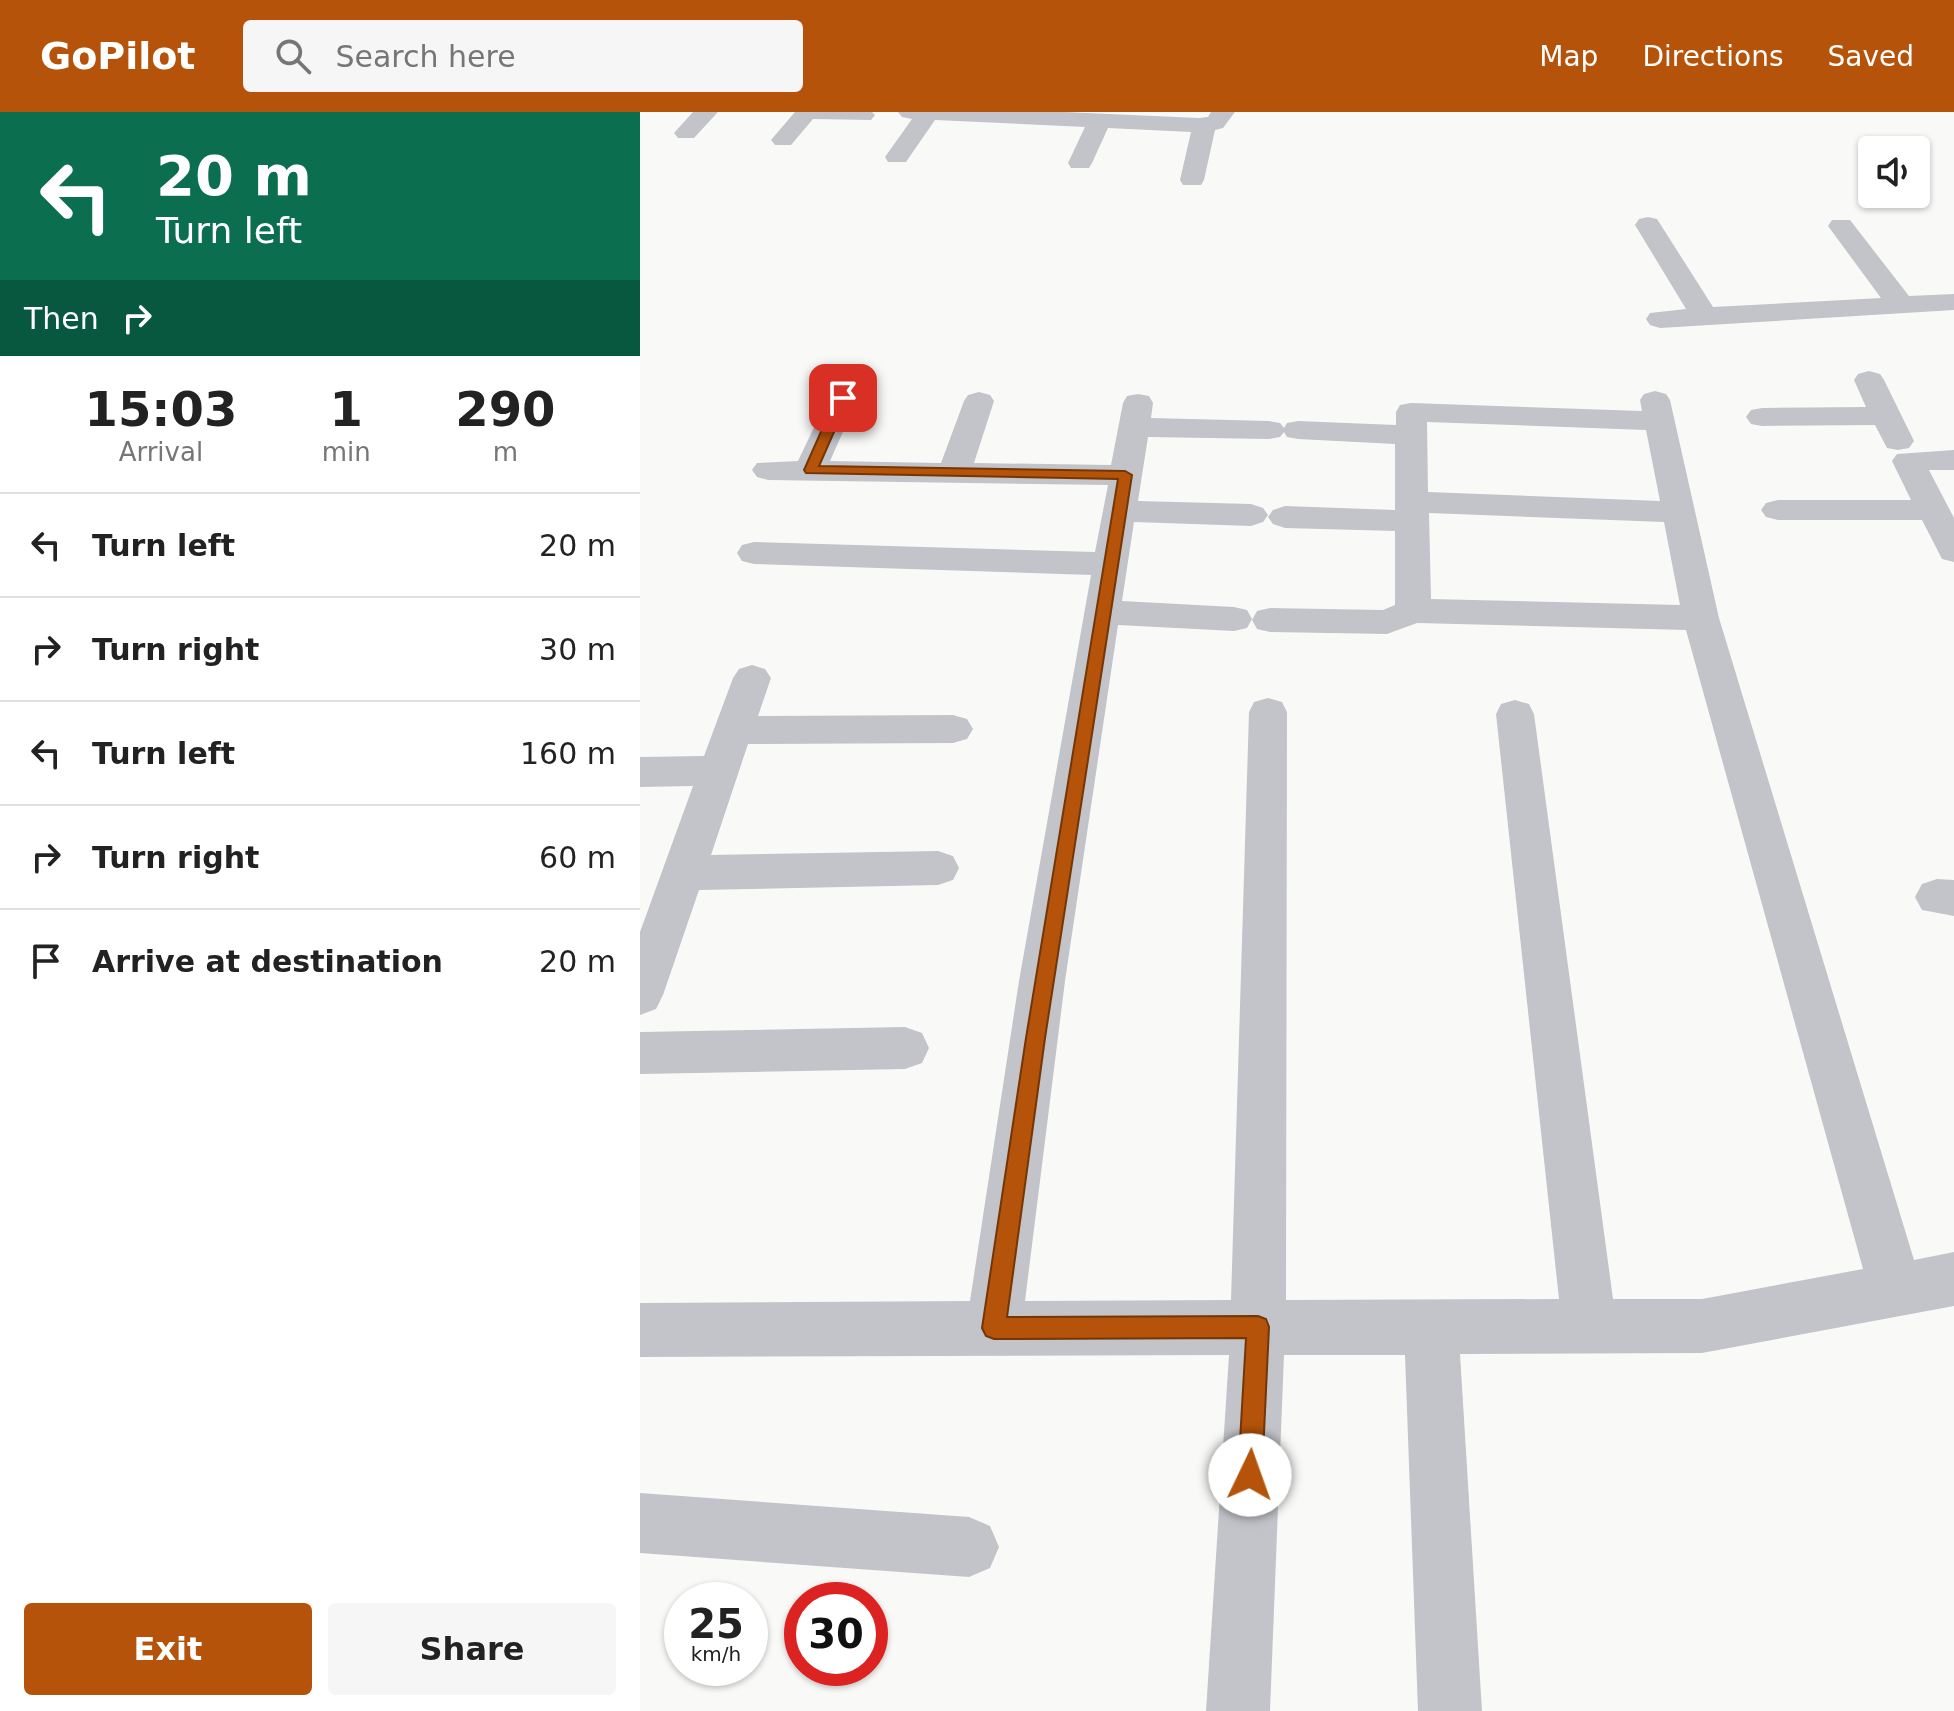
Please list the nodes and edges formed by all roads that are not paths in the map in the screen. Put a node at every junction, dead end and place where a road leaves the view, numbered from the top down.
1 (706, 112) edge
2 (809, 112) edge
3 (910, 112) edge
4 (928, 113) edge
5 (863, 115) dead end
6 (1214, 118) edge
7 (1099, 121) junction
8 (686, 133) dead end
9 (783, 140) dead end
10 (897, 157) dead end
11 (1080, 163) dead end
12 (1192, 180) dead end
13 (1648, 225) dead end
14 (1841, 226) dead end
15 (1954, 302) edge
16 (1901, 305) junction
17 (1704, 316) junction
18 (1660, 319) dead end
19 (1869, 380) dead end
20 (843, 398) dead end
21 (979, 401) dead end
22 (1887, 416) junction
23 (1762, 417) dead end
24 (1411, 435) junction
25 (1954, 460) edge
26 (1908, 461) junction
27 (768, 470) dead end
28 (810, 470) junction
29 (954, 473) junction
30 (1122, 493) junction
31 (1778, 510) dead end
32 (1933, 510) junction
33 (1412, 512) junction
34 (1678, 512) junction
35 (1251, 515) dead end
36 (1285, 517) dead end
37 (1954, 551) edge
38 (754, 553) dead end
39 (1106, 588) junction
40 (1413, 611) junction
41 (1701, 618) junction
42 (1234, 619) dead end
43 (1270, 620) dead end
44 (752, 678) dead end
45 (1268, 712) dead end
46 (1515, 714) dead end
47 (953, 729) dead end
48 (734, 730) junction
49 (720, 771) junction
50 (640, 772) edge
51 (938, 868) dead end
52 (683, 873) junction
53 (652, 929) edge
54 (640, 995) edge
55 (905, 1048) dead end
56 (640, 1053) edge
57 (1954, 1279) edge
58 (1896, 1289) junction
59 (1431, 1326) junction
60 (1589, 1326) junction
61 (1258, 1327) junction
62 (994, 1328) junction
63 (641, 1331) edge
64 (640, 1523) edge
65 (969, 1547) dead end
66 (1238, 1711) edge
67 (1450, 1711) edge

1 - 8 street
2 - 5 street
2 - 9 street
3 - 4 street
4 - 7 street
4 - 10 street
6 - 7 street
6 - 12 street
7 - 11 street
13 - 17 street
14 - 16 street
15 - 16 street
16 - 17 street
17 - 18 street
19 - 22 street
20 - 28 street
21 - 29 street
22 - 23 street
22 - 26 street
24 - 30 street
24 - 33 street
24 - 34 street
25 - 26 street
26 - 32 street
27 - 28 street
28 - 29 street
29 - 30 street
30 - 35 street
30 - 39 street
31 - 32 street
32 - 37 street
33 - 34 street
33 - 36 street
33 - 40 street
34 - 41 street
38 - 39 street
39 - 42 street
39 - 62 street
40 - 41 street
40 - 43 street
41 - 58 street
44 - 48 street
45 - 61 street
46 - 60 street
47 - 48 street
48 - 49 street
49 - 50 street
49 - 52 street
51 - 52 street
52 - 53 street
53 - 54 street
55 - 56 street
57 - 58 street
58 - 60 street
59 - 60 street
59 - 61 street
59 - 67 street
61 - 62 street
61 - 66 street
62 - 63 street
64 - 65 street

